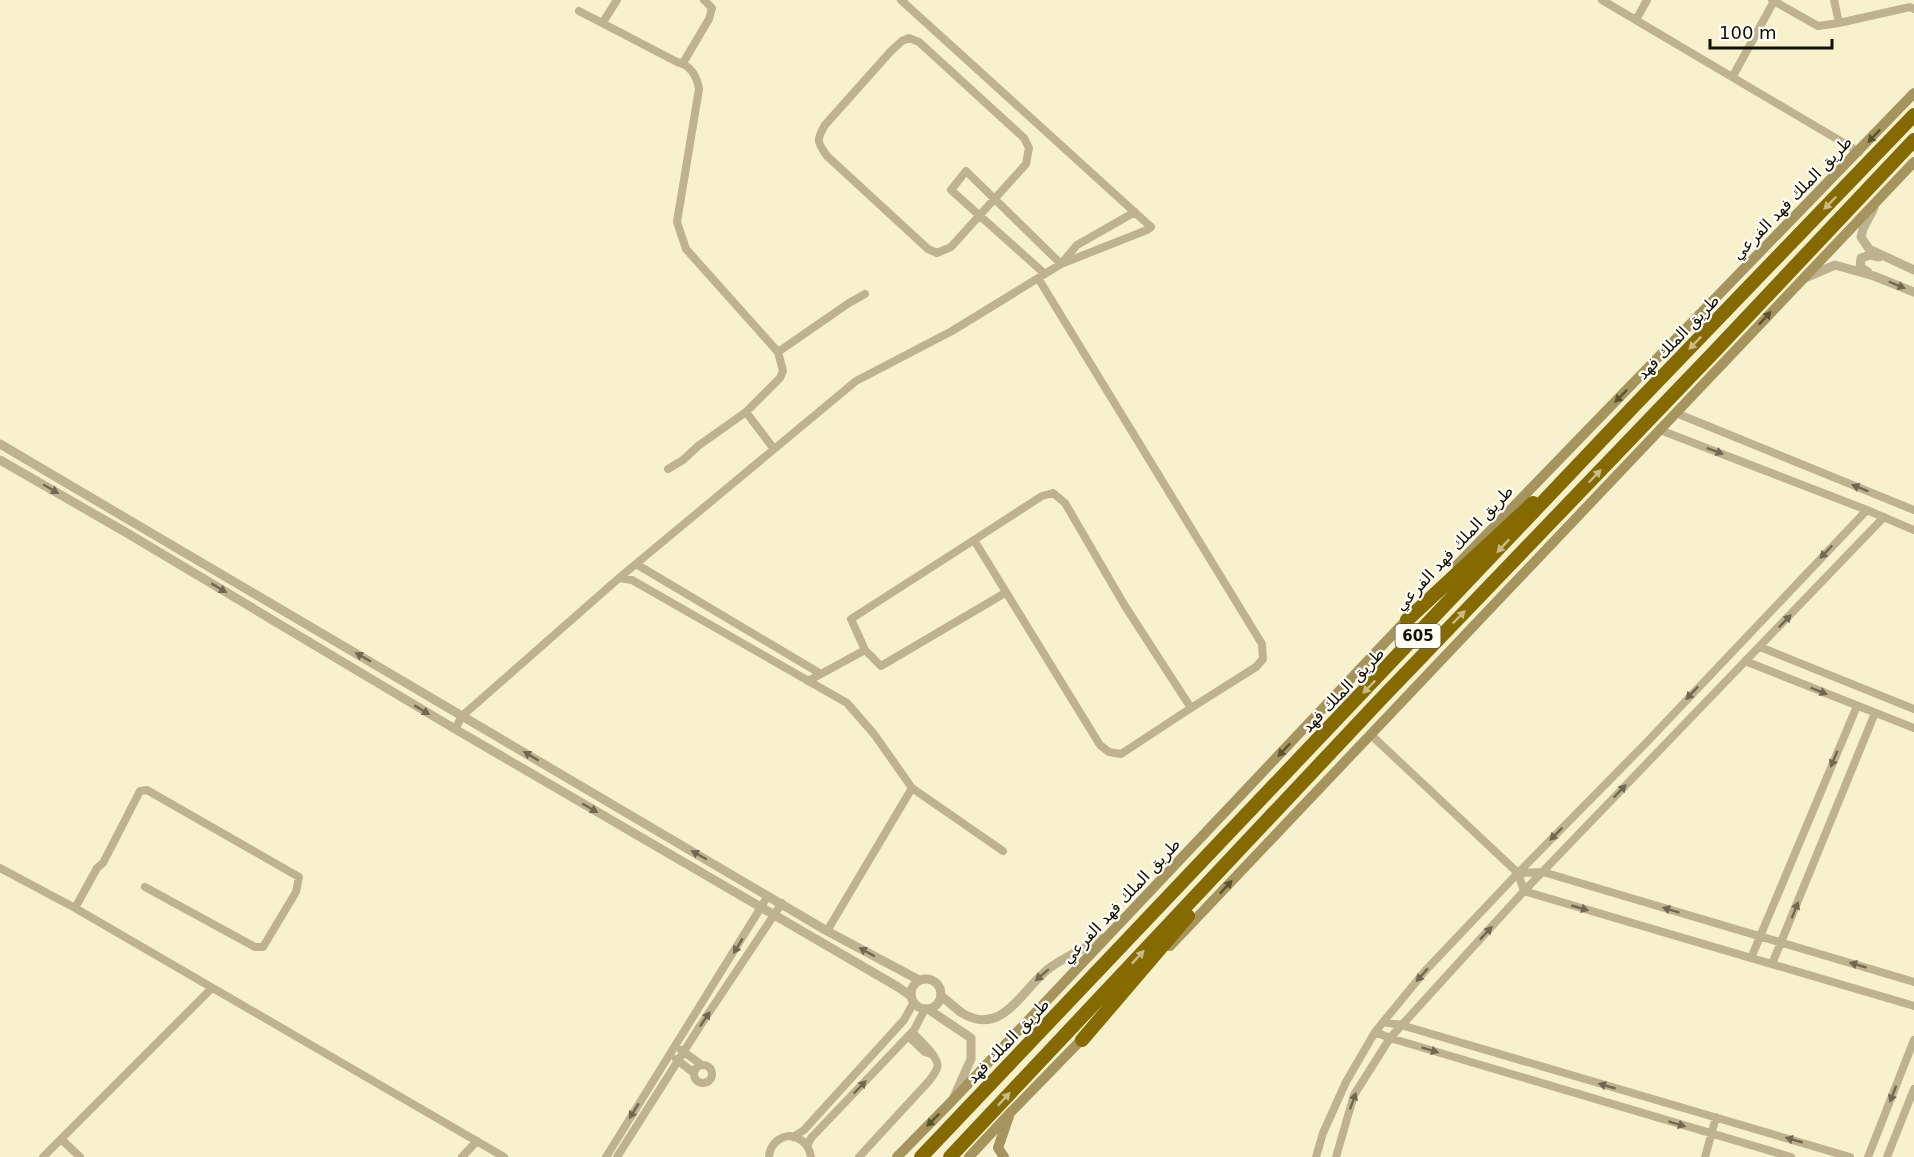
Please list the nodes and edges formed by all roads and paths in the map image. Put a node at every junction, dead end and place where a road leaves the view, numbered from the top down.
1 (617, 0) edge
2 (704, 0) edge
3 (901, 0) edge
4 (1602, 0) edge
5 (1647, 0) edge
6 (1834, 0) edge
7 (1773, 1) edge
8 (1913, 6) edge
9 (579, 11) dead end
10 (1636, 20) junction
11 (603, 22) junction
12 (1839, 23) junction
13 (683, 63) junction
14 (1733, 76) junction
15 (1914, 93) edge
16 (1914, 115) edge
17 (1914, 140) edge
18 (1859, 152) junction
19 (1914, 162) edge
20 (994, 198) junction
21 (1877, 202) junction
22 (1136, 212) junction
23 (979, 215) junction
24 (1887, 258) junction
25 (1061, 264) junction
26 (1914, 270) edge
27 (1042, 276) junction
28 (1874, 276) junction
29 (1803, 279) junction
30 (1914, 292) edge
31 (865, 294) dead end
32 (778, 352) junction
33 (1632, 408) junction
34 (746, 412) junction
35 (1676, 413) junction
36 (1660, 430) junction
37 (0, 444) edge
38 (774, 449) junction
39 (0, 460) edge
40 (668, 470) dead end
41 (1867, 510) junction
42 (1914, 510) edge
43 (1884, 517) junction
44 (1914, 530) edge
45 (974, 540) junction
46 (636, 564) junction
47 (619, 578) junction
48 (1005, 593) junction
49 (1407, 620) junction
50 (1760, 647) junction
51 (865, 650) junction
52 (1745, 661) junction
53 (821, 674) junction
54 (808, 681) junction
55 (1857, 705) junction
56 (1191, 708) junction
57 (1914, 710) edge
58 (1875, 713) junction
59 (462, 716) junction
60 (1914, 728) edge
61 (455, 729) junction
62 (1370, 734) junction
63 (1313, 771) junction
64 (912, 788) junction
65 (1003, 851) dead end
66 (0, 868) edge
67 (1543, 872) junction
68 (1518, 873) junction
69 (145, 887) dead end
70 (1524, 891) junction
71 (768, 896) junction
72 (782, 903) junction
73 (75, 908) junction
74 (761, 908) junction
75 (774, 916) junction
76 (827, 931) junction
77 (1110, 934) junction
78 (1760, 936) junction
79 (1781, 942) junction
80 (1751, 958) junction
81 (1773, 964) junction
82 (919, 981) junction
83 (1914, 982) edge
84 (212, 988) junction
85 (941, 996) junction
86 (913, 999) junction
87 (1914, 1006) edge
88 (927, 1009) junction
89 (1383, 1022) junction
90 (1401, 1025) junction
91 (1375, 1032) junction
92 (910, 1034) junction
93 (1390, 1038) junction
94 (1082, 1040) junction
95 (1914, 1040) edge
96 (675, 1045) junction
97 (878, 1048) junction
98 (684, 1052) junction
99 (669, 1055) junction
100 (888, 1058) junction
101 (678, 1061) junction
102 (702, 1065) junction
103 (694, 1073) junction
104 (1914, 1089) edge
105 (837, 1094) junction
106 (951, 1102) junction
107 (845, 1103) junction
108 (1010, 1113) junction
109 (1716, 1118) junction
110 (1711, 1134) junction
111 (793, 1137) junction
112 (62, 1139) junction
113 (477, 1142) junction
114 (807, 1146) junction
115 (43, 1157) edge
116 (80, 1157) edge
117 (462, 1157) edge
118 (504, 1157) edge
119 (606, 1157) edge
120 (617, 1157) edge
121 (769, 1157) edge
122 (811, 1157) edge
123 (859, 1157) edge
124 (897, 1157) edge
125 (921, 1157) edge
126 (950, 1157) edge
127 (969, 1157) edge
128 (1004, 1157) edge
129 (1316, 1157) edge
130 (1336, 1157) edge
131 (1705, 1157) edge
132 (1791, 1157) edge
133 (1850, 1157) edge
134 (1868, 1157) edge
135 (1887, 1157) edge

1 - 11 street
2 - 13 street
3 - 22 street
4 - 10 street
5 - 10 street
6 - 12 street
7 - 12 street
7 - 14 street
8 - 12 street
9 - 11 street
10 - 14 street
11 - 13 street
13 - 32 street
14 - 18 street
15 -> 18 main road, طريق الملك فهد الفرعي
16 -> 33 highway, طريق الملك فهد / 605
63 -> 17 highway, طريق الملك فهد / 605
18 -> 49 main road, طريق الملك فهد الفرعي
19 - 21 main road
20 - 23 street
20 - 23 street
20 - 23 street
20 - 25 street
21 - 24 street
21 - 29 main road
22 - 25 street
22 - 25 street
23 - 27 street
24 - 26 street
24 - 28 street
25 - 27 street
27 - 38 street
27 - 56 street
28 - 29 street
28 -> 30 street
35 -> 29 main road
31 - 32 street
32 - 34 street
33 - 49 highway
33 -> 125 highway, طريق الملك فهد / 605
34 - 38 street
34 - 40 street
35 - 36 main road
42 -> 35 street
36 -> 41 street
36 - 62 main road
59 -> 37 street
38 - 46 street
39 -> 61 street
41 - 43 street
41 -> 68 street
43 - 44 street
50 -> 43 street
45 - 48 street
45 - 51 street
45 - 56 street
46 - 47 street
46 - 53 street
47 - 54 street
47 - 59 street
48 - 51 street
48 - 56 street
49 -> 77 main road, طريق الملك فهد الفرعي
50 - 52 street
50 - 57 street
51 - 53 street
52 -> 55 street
67 -> 52 street
53 - 54 street
54 - 64 street
55 - 58 street
55 -> 78 street
58 - 60 street
79 -> 58 street
59 - 61 street
71 -> 59 street
61 -> 74 street
62 - 68 street
94 -> 62 main road
63 - 94 highway
126 -> 63 highway, طريق الملك فهد / 605
64 - 65 street
64 - 76 street
66 - 73 street
67 - 68 street
67 - 70 street
78 -> 67 street
68 - 70 street
68 -> 89 street
69 - 73 street
70 -> 80 street
90 -> 70 street
71 - 72 street
71 - 74 street
72 - 75 street
72 - 76 street
73 - 84 street
74 - 75 street
74 -> 96 street
75 - 86 street
98 -> 75 street
82 -> 76 street
77 -> 85 street
77 - 106 main road, طريق الملك فهد الفرعي
78 - 79 street
78 - 80 street
79 - 81 street
83 -> 79 street
80 - 81 street
81 - 87 street
82 - 85 street
82 - 86 street
84 - 112 street
84 - 113 street
85 - 88 street
86 - 88 street
86 - 97 street
88 - 92 street
88 - 106 street
89 - 90 street
89 - 91 street
90 - 93 street
109 -> 90 street
91 - 93 street
91 - 129 street
92 - 100 street
92 - 123 street
93 -> 110 street
130 -> 93 street
94 - 108 main road
95 -> 134 street
96 - 98 street
96 - 99 street
97 - 100 street
97 - 105 street
98 - 101 street
98 - 102 street
99 - 101 street
99 -> 119 street
107 -> 100 street
101 - 103 street
101 - 120 street
102 - 103 street
102 - 103 street
104 - 135 street
105 - 107 street
105 - 111 street
106 -> 124 main road, طريق الملك فهد الفرعي
107 - 114 street
108 - 127 main road
108 - 128 main road
109 - 110 street
133 -> 109 street
110 - 131 street
110 - 132 street
111 - 114 street
111 - 121 street
112 - 115 street
112 - 116 street
113 - 117 street
113 - 118 street
114 - 122 street

